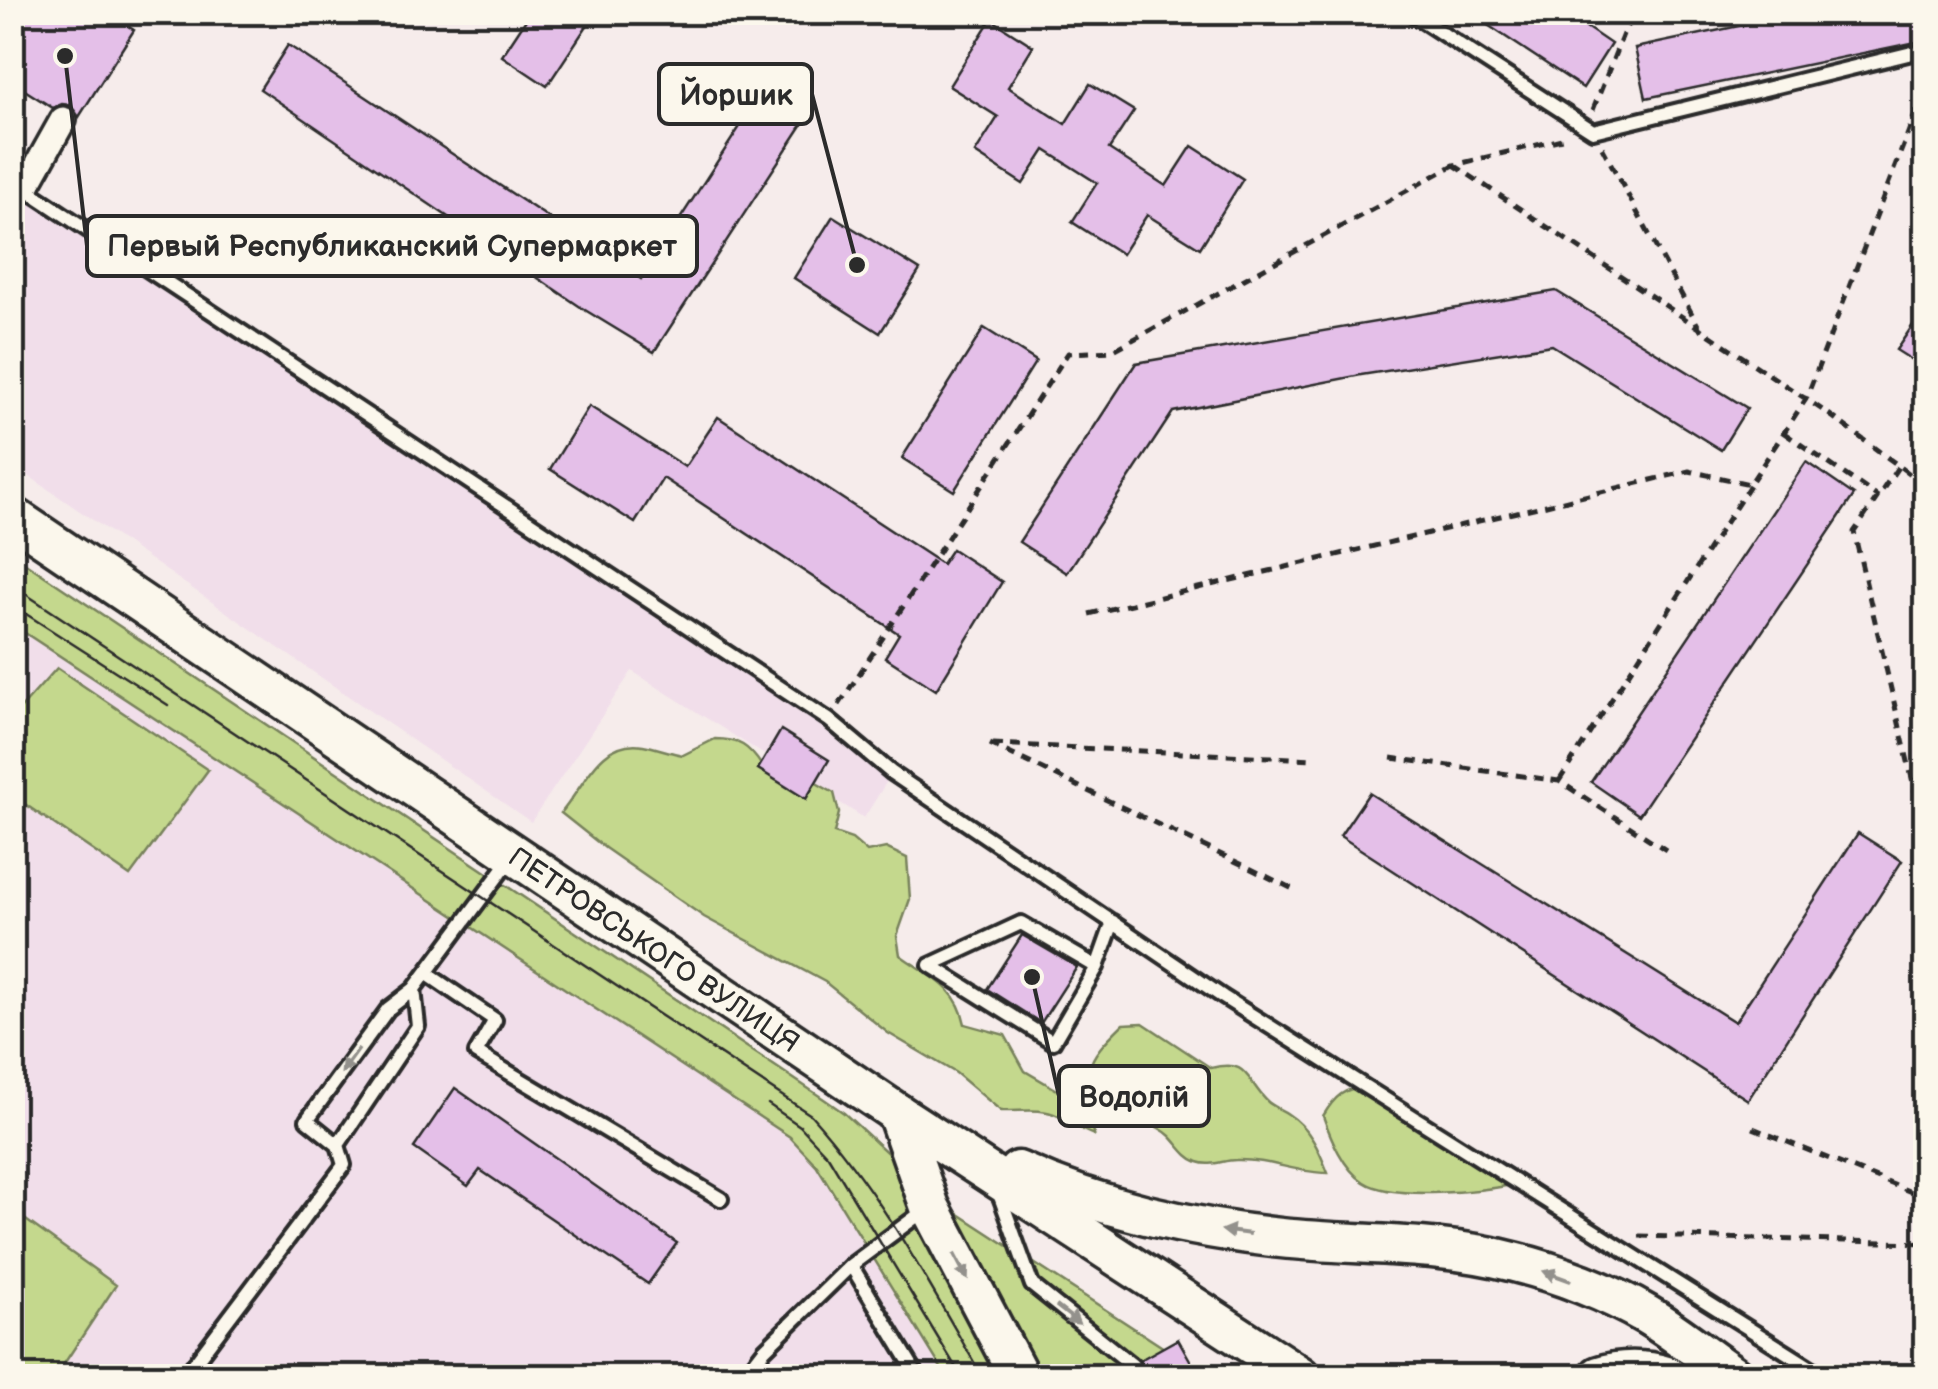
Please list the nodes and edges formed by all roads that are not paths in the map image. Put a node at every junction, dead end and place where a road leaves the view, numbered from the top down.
1 (1409, 12) edge
2 (1926, 56) edge
3 (64, 120) dead end
4 (18, 184) edge
5 (12, 516) edge
6 (514, 856) junction
7 (1113, 922) junction
8 (1097, 967) junction
9 (426, 974) junction
10 (414, 989) junction
11 (897, 1113) junction
12 (338, 1145) junction
13 (991, 1172) junction
14 (721, 1199) dead end
15 (930, 1207) junction
16 (851, 1264) junction
17 (1132, 1365) dead end
18 (185, 1376) edge
19 (744, 1376) edge
20 (918, 1376) edge
21 (1019, 1376) edge
22 (1300, 1376) edge
23 (1599, 1376) edge
24 (1667, 1376) edge
25 (1734, 1376) edge
26 (1824, 1376) edge

1 - 2 lane
3 - 4 street
4 - 7 lane
5 - 6 main road, ПЕТРОВСЬКОГО ВУЛИЦЯ
6 - 9 lane
6 - 11 main road, ПЕТРОВСЬКОГО ВУЛИЦЯ
7 - 8 lane
7 - 26 lane
8 - 8 lane
9 - 10 lane
9 - 14 lane
10 - 12 lane
10 -> 12 lane
11 - 13 main road, ПЕТРОВСЬКОГО ВУЛИЦЯ
11 - 15 main road
25 -> 11 main road
12 - 18 lane
13 -> 17 lane
13 - 22 main road, ПЕТРОВСЬКОГО ВУЛИЦЯ
15 - 16 lane
15 -> 21 main road
16 - 19 lane
16 - 20 lane
23 - 24 main road

